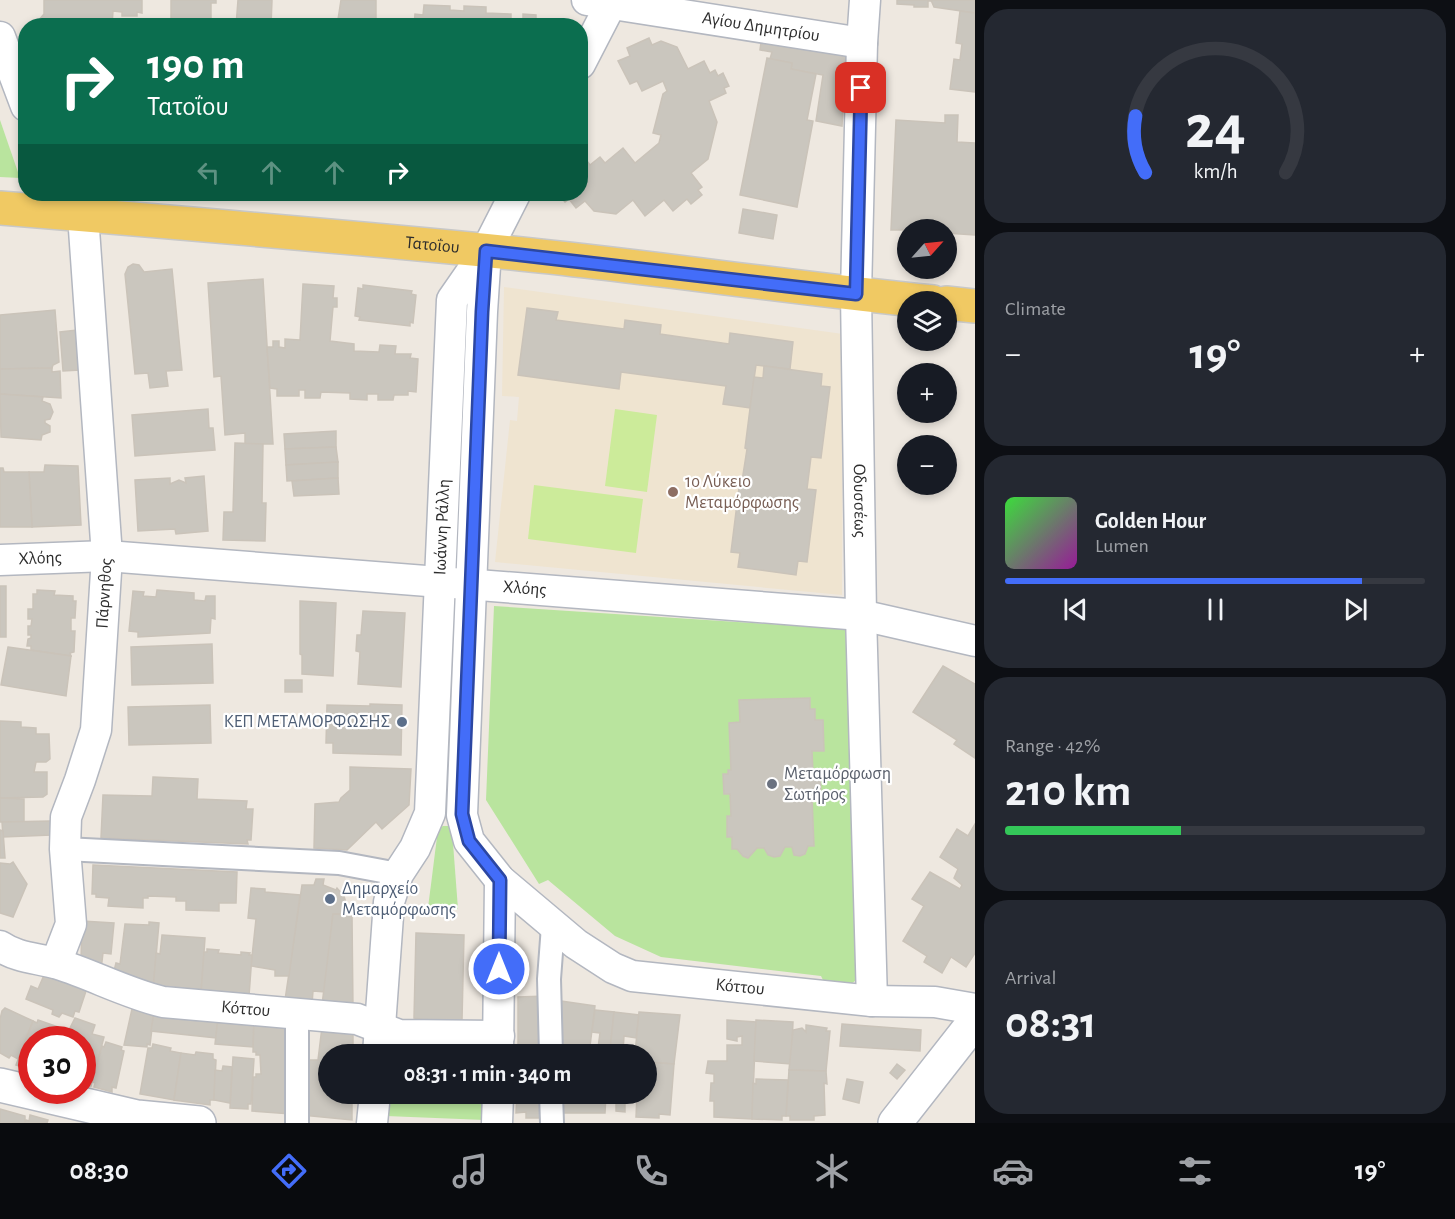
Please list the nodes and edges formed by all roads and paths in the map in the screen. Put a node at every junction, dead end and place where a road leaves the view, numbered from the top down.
1 (865, 0) edge
2 (604, 1) edge
3 (0, 37) edge
4 (862, 42) junction
5 (588, 43) edge
6 (18, 85) edge
7 (511, 201) edge
8 (69, 207) edge
9 (0, 208) edge
10 (486, 251) junction
11 (856, 294) junction
12 (897, 298) edge
13 (957, 304) edge
14 (975, 306) edge
15 (107, 556) junction
16 (0, 560) edge
17 (440, 582) junction
18 (472, 585) junction
19 (861, 615) junction
20 (975, 641) edge
21 (430, 813) junction
22 (462, 814) junction
23 (65, 849) junction
24 (398, 874) junction
25 (500, 880) junction
26 (553, 926) junction
27 (3, 957) edge
28 (56, 963) junction
29 (872, 1001) junction
30 (975, 1009) edge
31 (297, 1014) junction
32 (975, 1021) edge
33 (379, 1042) edge
34 (481, 1044) edge
35 (499, 1044) edge
36 (550, 1044) edge
37 (0, 1085) edge
38 (374, 1104) edge
39 (498, 1104) edge
40 (551, 1104) edge
41 (137, 1120) edge
42 (199, 1123) edge
43 (297, 1123) edge
44 (372, 1123) edge
45 (497, 1123) edge
46 (552, 1123) edge
47 (895, 1123) edge

1 - 4 street, Οδυσσέως
2 - 4 street, Αγίου Δημητρίου
2 - 5 street
3 - 6 street
4 - 11 street, Οδυσσέως
7 - 10 street, Ιωάννη Ράλλη
8 - 9 main road, Τατοΐου
8 - 10 main road, Τατοΐου
8 - 15 street, Πάρνηθος
10 - 11 main road, Τατοΐου
10 - 17 street, Ιωάννη Ράλλη
10 - 18 street, Ιωάννη Ράλλη
11 - 12 main road, Τατοΐου
11 - 19 street, Οδυσσέως
13 - 14 main road
15 - 16 street, Χλόης
15 - 17 street, Χλόης
15 - 23 street, Πάρνηθος
17 - 18 street, Χλόης
17 - 21 street, Ιωάννη Ράλλη
18 - 19 street, Χλόης
18 - 22 street, Ιωάννη Ράλλη
19 - 20 street, Χλόης
19 - 29 street, Οδυσσέως
21 - 22 street
21 - 24 street, Ιωάννη Ράλλη
22 - 25 street, Ιωάννη Ράλλη
23 - 24 street
23 - 28 street, Πάρνηθος
24 - 33 street, Ιωάννη Ράλλη
25 - 26 street, Κόττου
25 - 35 street
26 - 29 street, Κόττου
26 - 36 street
27 - 28 street, Κόττου
28 - 31 street, Κόττου
29 - 30 street, Κόττου
31 - 33 street, Κόττου
31 - 43 street
32 - 47 main road
33 - 34 street, Κόττου
37 - 41 main road
38 - 44 street
39 - 45 street
40 - 46 street
41 - 42 main road

